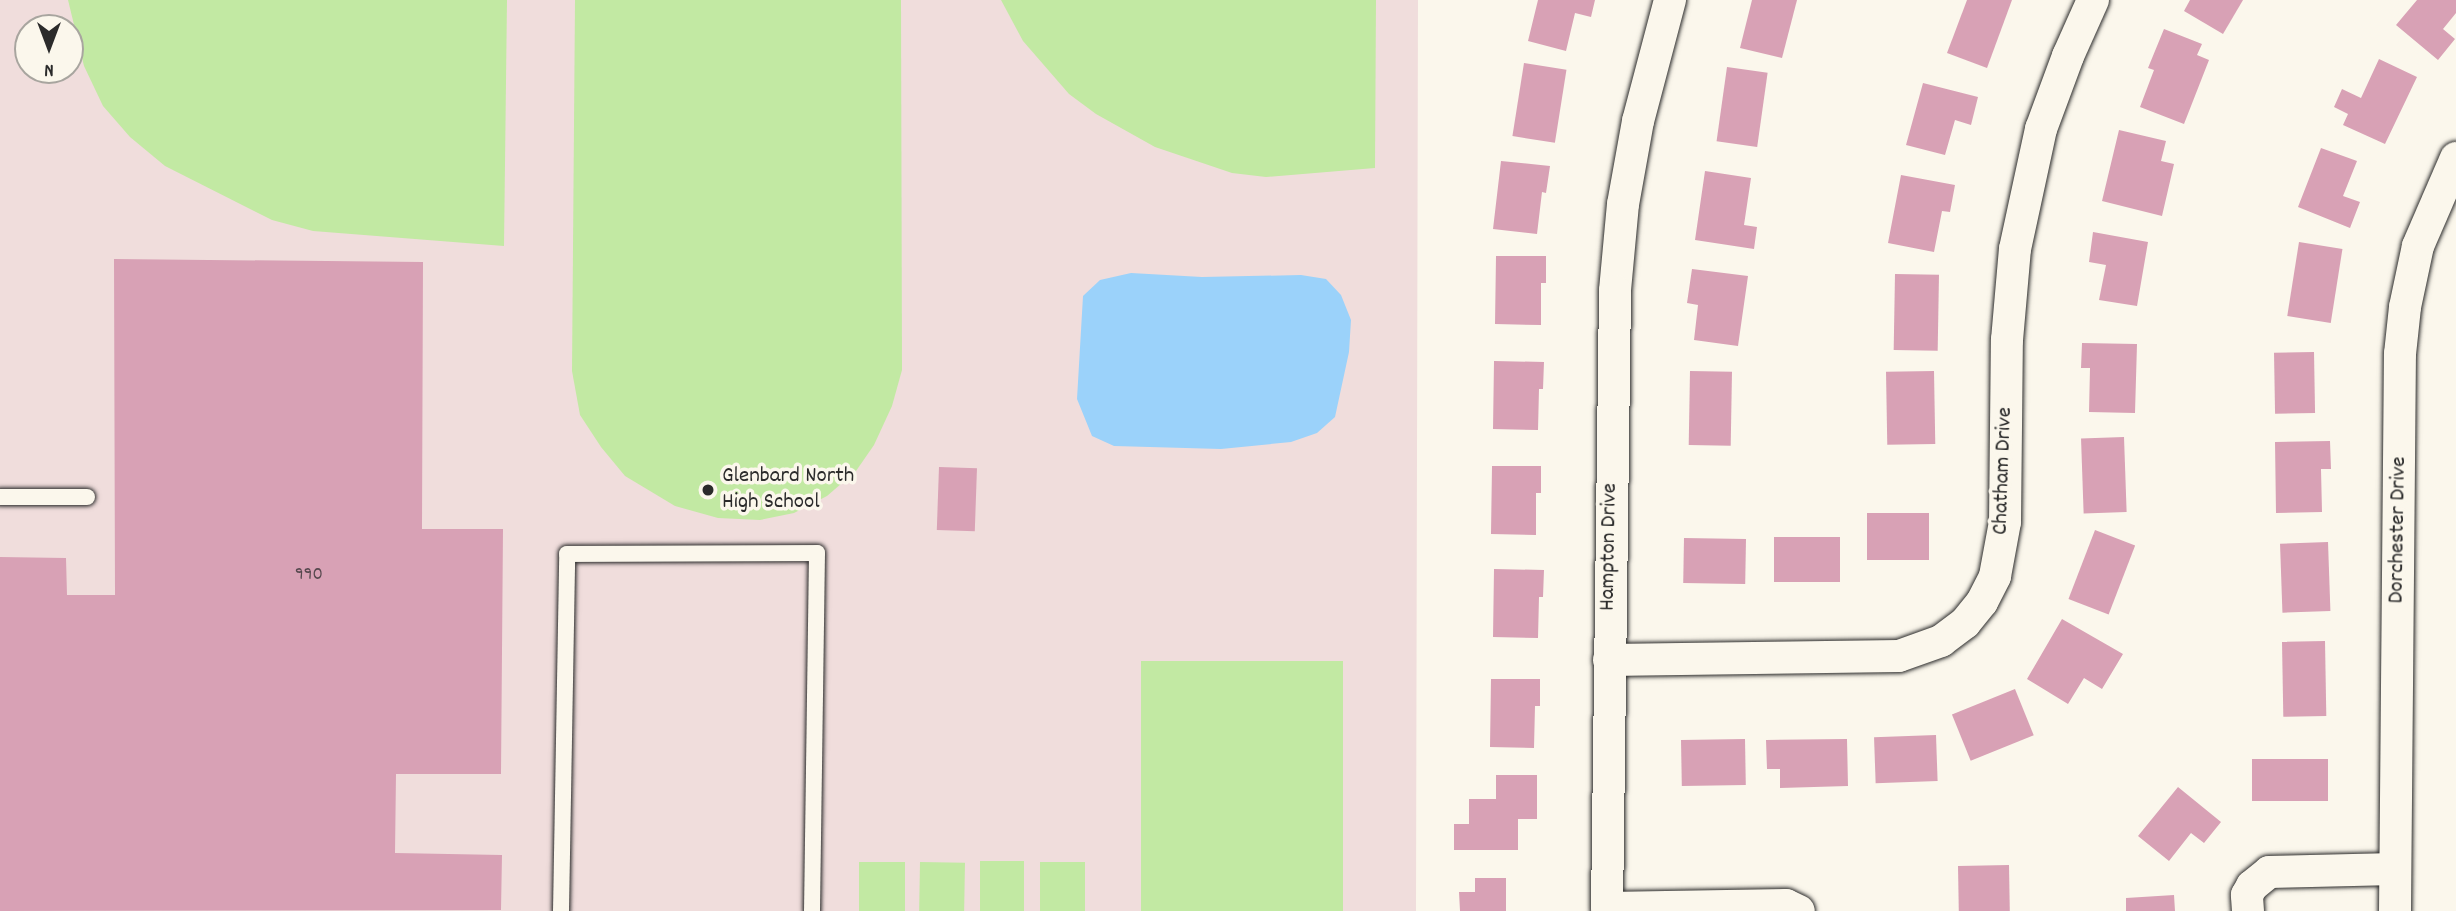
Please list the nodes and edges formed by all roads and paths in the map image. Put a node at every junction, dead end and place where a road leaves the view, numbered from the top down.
1 (1670, 0) edge
2 (2094, 0) edge
3 (2456, 158) edge
4 (0, 497) edge
5 (87, 497) dead end
6 (1609, 660) junction
7 (2395, 869) junction
8 (561, 911) edge
9 (812, 911) edge
10 (1799, 911) edge
11 (2248, 911) edge
12 (2395, 911) edge

1 - 6 street, Hampton Drive
2 - 6 street, Chatham Drive
3 - 7 street, Dorchester Drive
4 - 5 lane
6 - 10 street, Hampton Drive
7 - 11 street
7 - 12 street, Dorchester Drive
8 - 9 lane

